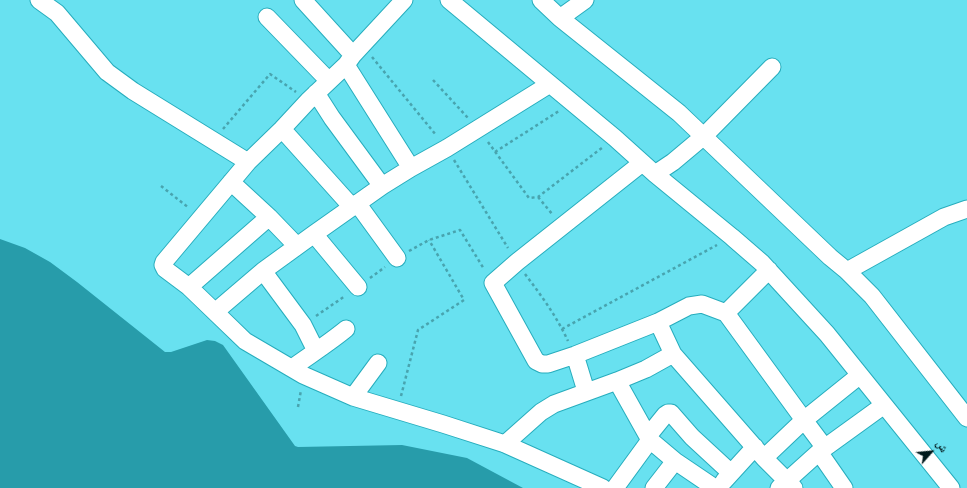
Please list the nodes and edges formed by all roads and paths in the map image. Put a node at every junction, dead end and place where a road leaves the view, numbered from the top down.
1 (39, 0) edge
2 (303, 0) edge
3 (404, 0) edge
4 (449, 0) edge
5 (541, 0) edge
6 (585, 0) edge
7 (267, 17) dead end
8 (560, 18) junction
9 (354, 55) junction
10 (772, 67) dead end
11 (433, 80) dead end
12 (329, 81) junction
13 (550, 84) junction
14 (312, 97) junction
15 (572, 103) junction
16 (282, 129) junction
17 (478, 129) junction
18 (704, 136) junction
19 (615, 138) junction
20 (213, 140) junction
21 (447, 148) junction
22 (248, 162) junction
23 (642, 163) junction
24 (411, 168) junction
25 (655, 174) junction
26 (231, 182) junction
27 (161, 186) dead end
28 (382, 186) junction
29 (538, 197) junction
30 (355, 205) junction
31 (967, 209) edge
32 (202, 217) junction
33 (269, 217) junction
34 (562, 226) junction
35 (314, 234) junction
36 (732, 237) junction
37 (429, 240) junction
38 (297, 246) junction
39 (397, 258) junction
40 (517, 262) junction
41 (769, 270) junction
42 (263, 271) junction
43 (847, 271) junction
44 (493, 283) junction
45 (189, 287) junction
46 (358, 287) junction
47 (215, 312) junction
48 (726, 313) junction
49 (658, 322) junction
50 (303, 326) junction
51 (346, 329) dead end
52 (316, 351) junction
53 (673, 354) junction
54 (575, 356) junction
55 (378, 363) dead end
56 (292, 368) junction
57 (860, 375) junction
58 (617, 381) junction
59 (586, 391) junction
60 (353, 397) junction
61 (884, 405) junction
62 (397, 410) junction
63 (967, 418) edge
64 (804, 420) junction
65 (649, 438) junction
66 (505, 444) junction
67 (822, 450) junction
68 (759, 452) junction
69 (675, 461) junction
70 (731, 473) junction
71 (786, 485) edge
72 (603, 488) edge
73 (615, 488) edge
74 (654, 488) edge
75 (715, 488) edge
76 (719, 488) edge
77 (844, 488) edge
78 (951, 488) edge

1 - 20 street
2 - 9 street
3 - 9 street
4 - 13 street
5 - 8 street
6 - 8 street
7 - 12 street
8 - 18 street
9 - 12 street
9 - 21 path
9 - 24 street
10 - 18 street
11 - 17 path
12 - 14 street
13 - 15 street
13 - 17 street
14 - 16 street
14 - 20 path
14 - 28 street
15 - 19 street
15 - 29 path
16 - 22 street
16 - 30 street
17 - 21 street
18 - 25 street
18 - 43 street
19 - 23 street
19 - 29 path
20 - 22 street
21 - 24 street
21 - 40 path
22 - 26 street
23 - 25 street
23 - 34 street
24 - 28 street
25 - 36 street
26 - 32 street
26 - 33 street
27 - 32 path
28 - 30 street
29 - 34 path
30 - 35 street
30 - 39 street
31 - 43 street
32 - 45 street
33 - 38 street
33 - 45 street
34 - 40 street
35 - 38 street
35 - 46 street
36 - 40 path
36 - 41 street
37 - 39 path
37 - 44 path
37 - 62 path
38 - 42 street
39 - 46 path
40 - 44 street
41 - 48 street
41 - 57 street
42 - 47 street
42 - 50 street
43 - 63 street
44 - 54 street
45 - 47 street
46 - 50 path
47 - 56 street
48 - 49 street
48 - 64 street
49 - 53 street
49 - 54 street
50 - 52 street
51 - 52 street
52 - 56 street
53 - 58 street
53 - 68 street
54 - 59 street
55 - 60 street
56 - 60 street
57 - 61 street
57 - 64 street
58 - 59 street
58 - 65 street
59 - 66 street
60 - 62 street
61 - 67 street
61 - 78 street
62 - 66 street
64 - 67 street
64 - 68 street
65 - 69 street
65 - 70 street
65 - 73 street
66 - 72 street
67 - 71 street
67 - 77 street
68 - 70 street
68 - 71 street
69 - 74 street
69 - 75 street
70 - 76 street

